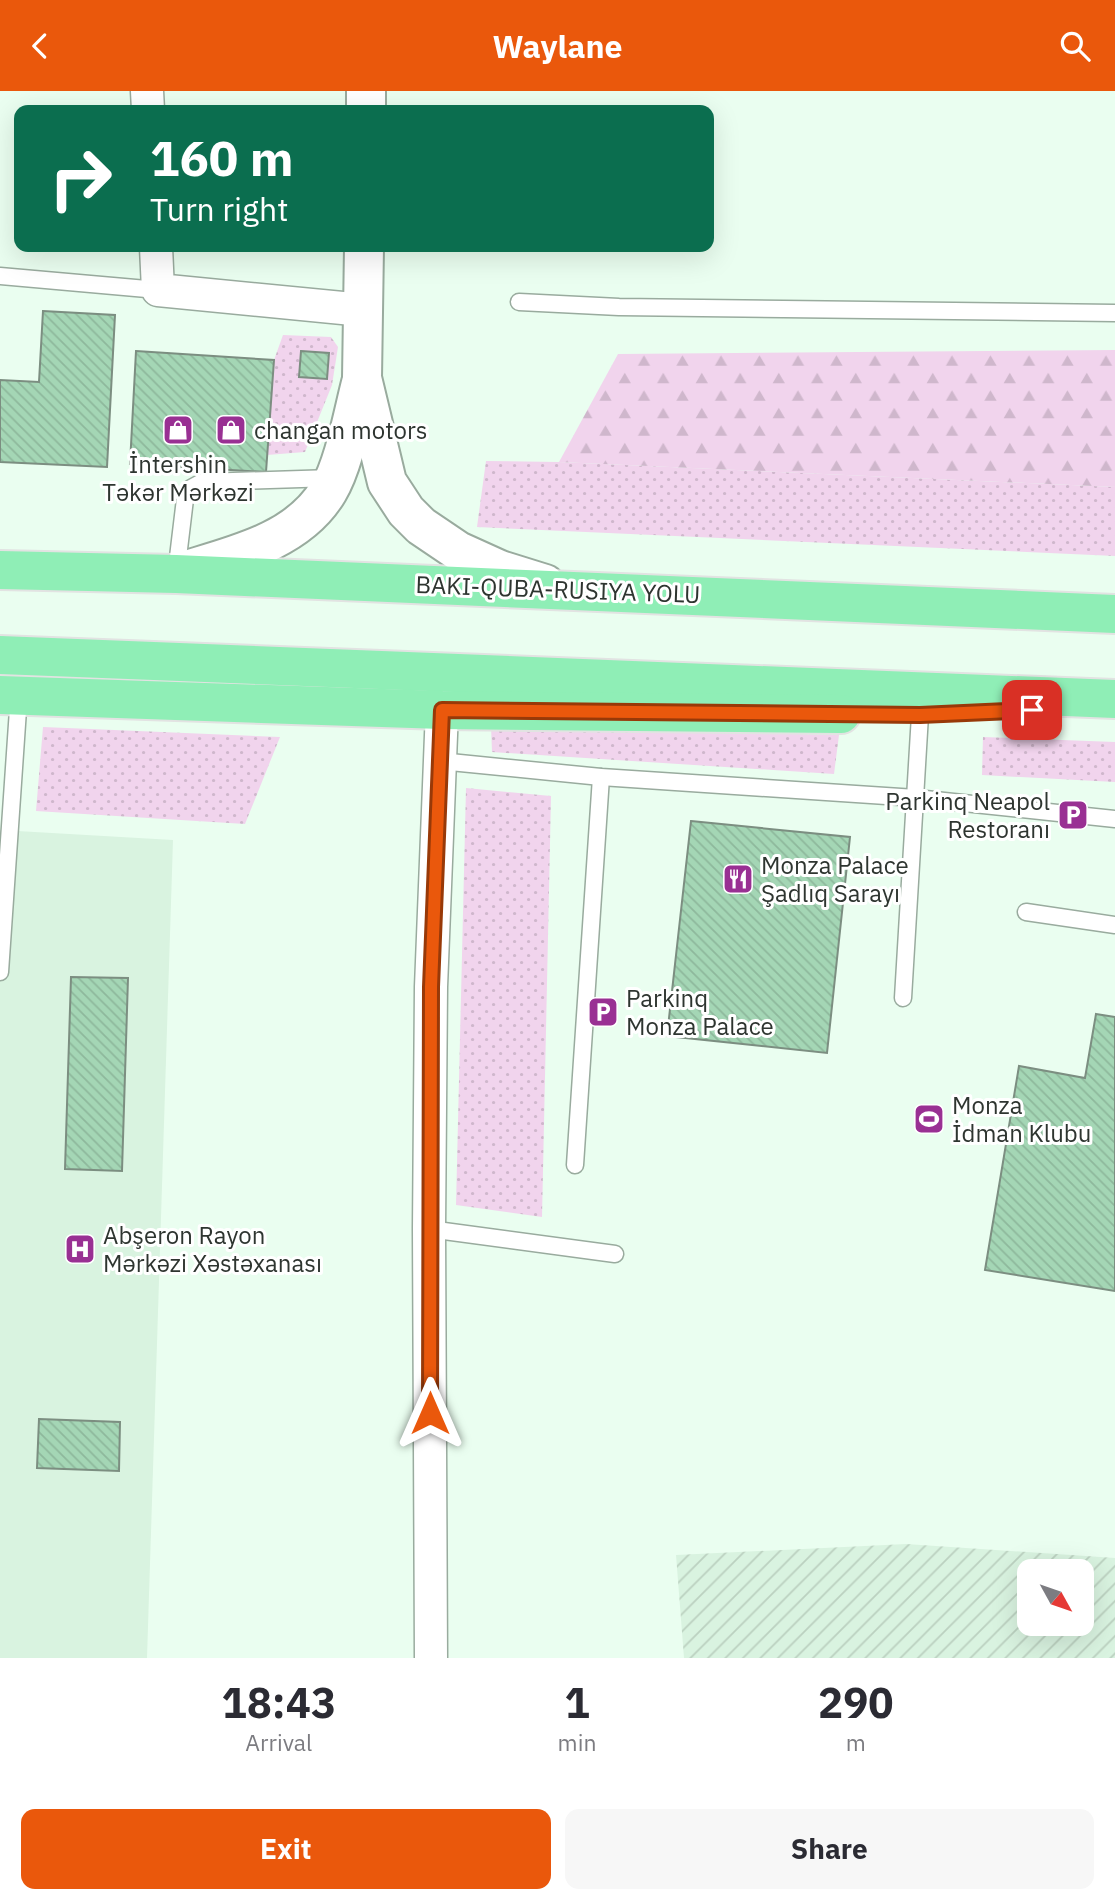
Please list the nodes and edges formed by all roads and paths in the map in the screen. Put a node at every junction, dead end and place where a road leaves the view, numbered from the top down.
1 (156, 252) edge
2 (364, 252) edge
3 (0, 276) edge
4 (158, 290) junction
5 (519, 302) dead end
6 (363, 310) junction
7 (1115, 313) edge
8 (362, 378) junction
9 (333, 478) junction
10 (0, 571) edge
11 (176, 574) junction
12 (560, 589) junction
13 (1115, 614) edge
14 (0, 656) edge
15 (9, 695) edge
16 (1115, 699) edge
17 (1115, 706) edge
18 (442, 710) junction
19 (920, 715) junction
20 (440, 761) junction
21 (601, 777) junction
22 (916, 798) junction
23 (1115, 819) edge
24 (3, 879) edge
25 (1026, 912) dead end
26 (1115, 925) edge
27 (0, 972) edge
28 (903, 998) dead end
29 (575, 1165) dead end
30 (429, 1229) junction
31 (615, 1254) dead end
32 (431, 1658) edge

1 - 4 street
2 - 6 street
3 - 4 lane
4 - 6 street
5 - 7 lane
6 - 8 street
8 - 9 street
8 - 12 street
9 - 11 street
9 - 11 lane
10 - 11 highway
11 - 12 highway
12 - 13 highway
14 - 16 highway
15 - 18 highway
15 - 24 lane
17 - 19 highway
18 - 19 highway
18 - 20 street
19 - 22 lane
20 - 21 lane
20 - 30 street
21 - 22 lane
21 - 29 lane
22 - 23 lane
22 - 28 lane
24 - 27 lane
25 - 26 lane
30 - 31 lane
30 - 32 street

